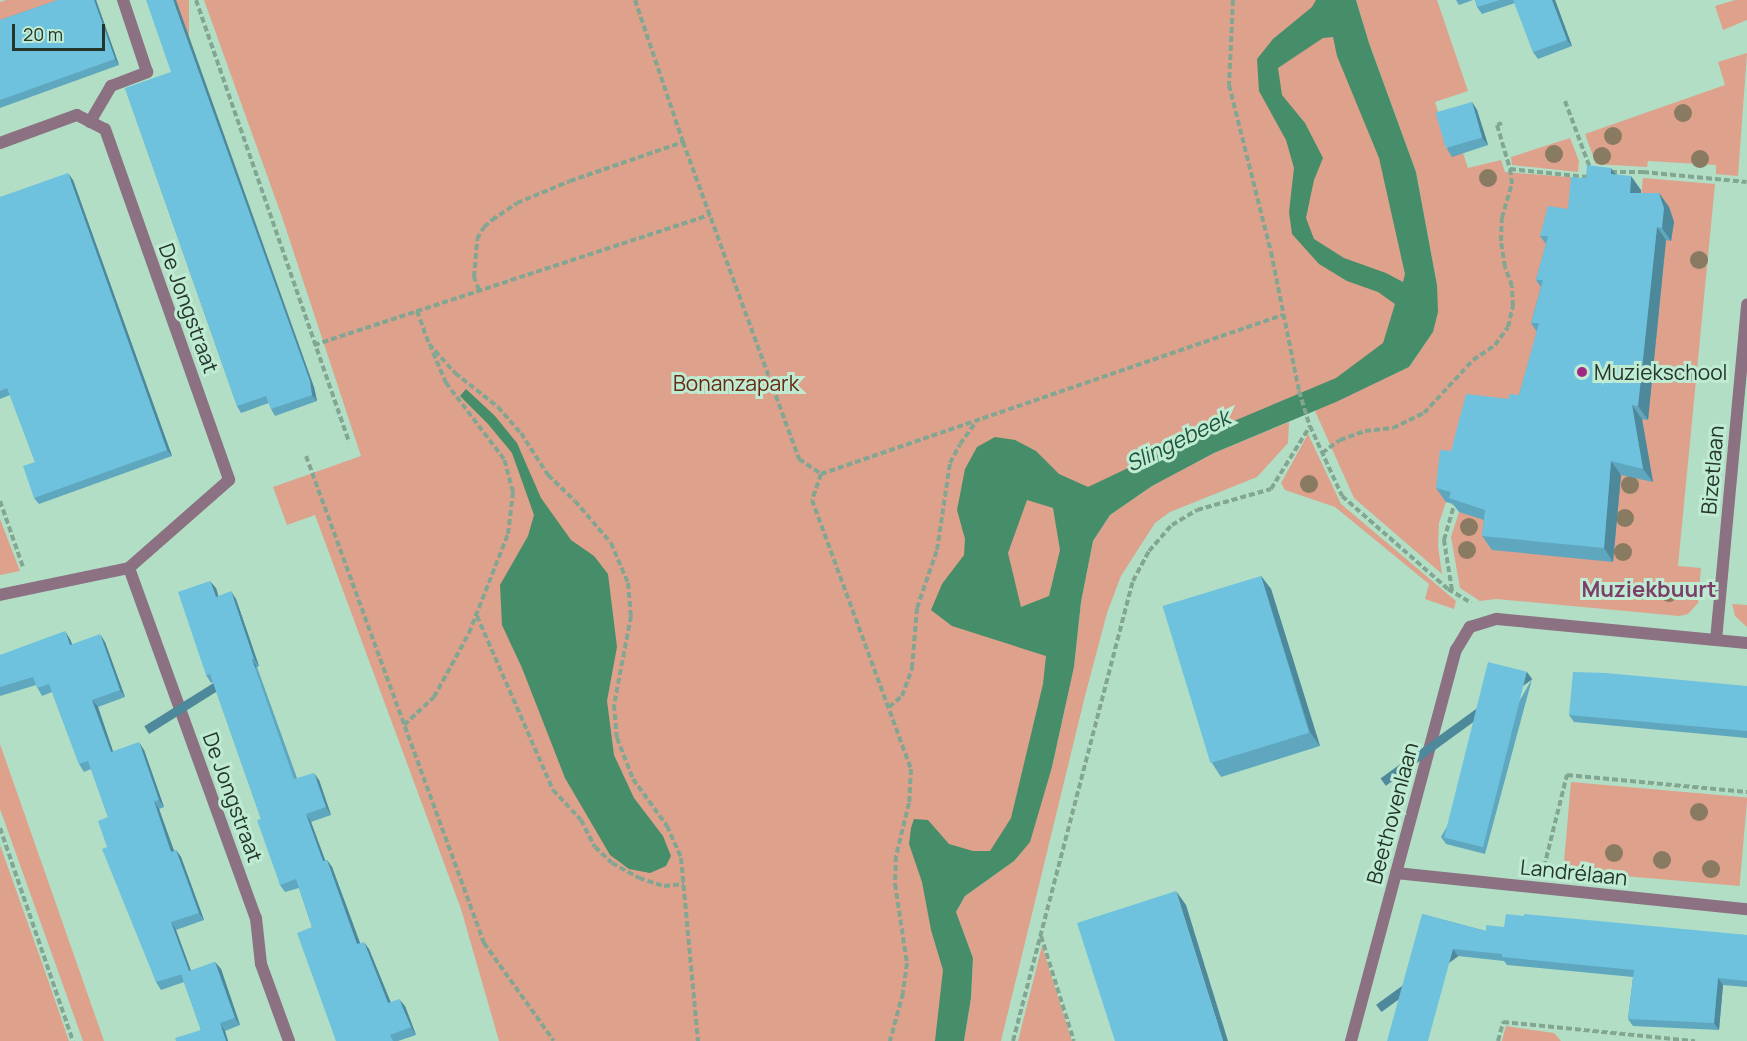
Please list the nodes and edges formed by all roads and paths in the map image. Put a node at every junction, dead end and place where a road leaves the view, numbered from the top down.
1 (123, 0) edge
2 (196, 0) edge
3 (635, 0) edge
4 (1233, 0) edge
5 (1565, 101) dead end
6 (90, 122) junction
7 (1502, 123) dead end
8 (683, 142) junction
9 (0, 143) edge
10 (1510, 169) junction
11 (1602, 171) edge
12 (1747, 183) edge
13 (710, 215) junction
14 (479, 290) junction
15 (1747, 304) edge
16 (417, 311) junction
17 (1283, 315) junction
18 (429, 344) junction
19 (314, 345) junction
20 (977, 422) junction
21 (1310, 426) junction
22 (349, 442) dead end
23 (1322, 453) junction
24 (306, 456) dead end
25 (821, 474) junction
26 (0, 501) edge
27 (1454, 504) edge
28 (129, 568) junction
29 (31, 588) junction
30 (1452, 591) junction
31 (0, 595) edge
32 (477, 616) junction
33 (1497, 619) junction
34 (1716, 640) junction
35 (1747, 643) edge
36 (889, 707) junction
37 (404, 724) junction
38 (1747, 792) edge
39 (0, 828) edge
40 (1396, 873) junction
41 (684, 884) junction
42 (1539, 887) junction
43 (1747, 909) edge
44 (1041, 935) junction
45 (73, 1041) edge
46 (289, 1041) edge
47 (554, 1041) edge
48 (698, 1041) edge
49 (890, 1041) edge
50 (1013, 1041) edge
51 (1074, 1041) edge
52 (1351, 1041) edge
53 (1498, 1041) edge
54 (1695, 1041) edge

1 - 6 street
2 - 19 path
3 - 8 path
4 - 17 path
5 - 10 path
6 - 9 street
6 - 28 street, De Jongstraat
7 - 10 path
8 - 13 path
8 - 14 path
10 - 23 path
11 - 12 path
13 - 14 path
13 - 25 path
14 - 16 path
15 - 34 street, Bizetlaan
16 - 18 path
16 - 19 path
17 - 20 path
17 - 21 path
18 - 32 path
18 - 41 path
19 - 22 path
20 - 25 path
20 - 36 path
21 - 23 path
21 - 44 path
23 - 30 path
24 - 37 path
25 - 36 path
26 - 29 path
27 - 30 path
28 - 29 street, De Jongstraat
28 - 46 street, De Jongstraat
29 - 31 street, De Jongstraat
30 - 33 path
32 - 37 path
32 - 41 path
33 - 34 street
33 - 40 street, Beethovenlaan
34 - 35 street
36 - 49 path
37 - 47 path
38 - 42 path
39 - 45 path
40 - 42 street, Landrélaan
40 - 52 street, Beethovenlaan
41 - 48 path
42 - 43 street, Landrélaan
44 - 50 path
44 - 51 path
53 - 54 path

